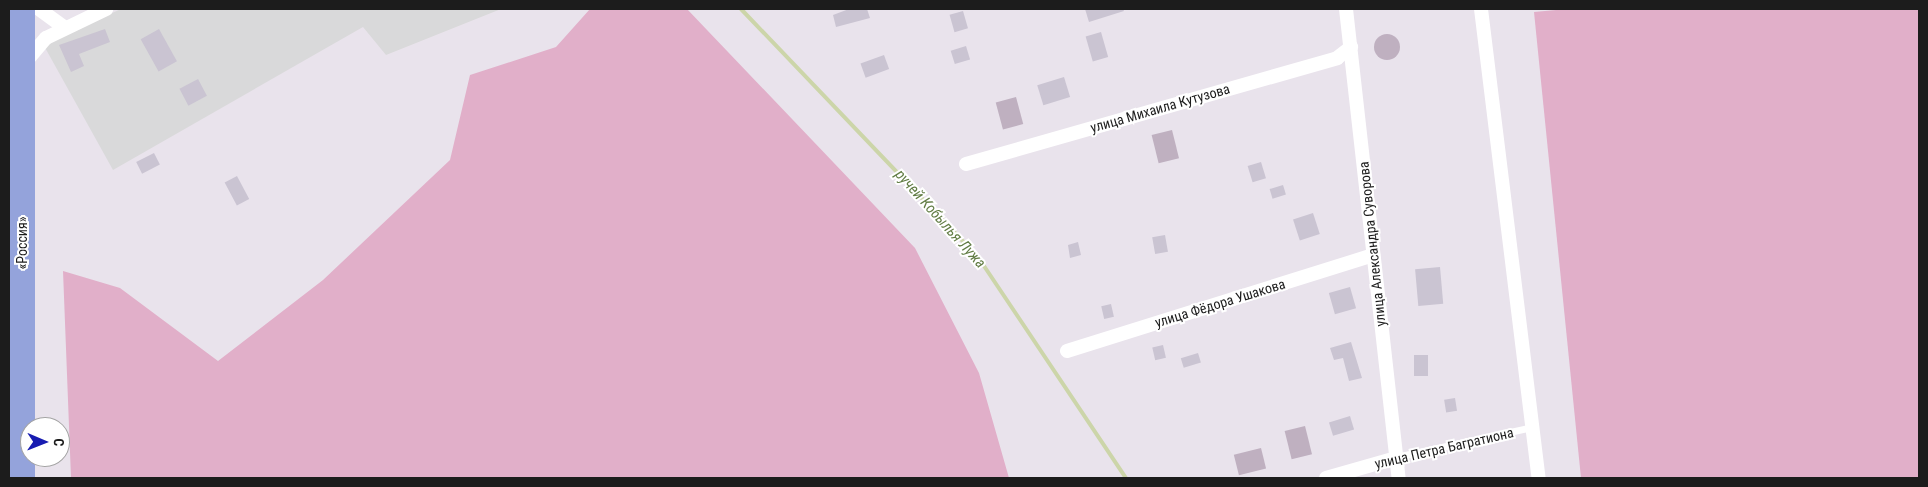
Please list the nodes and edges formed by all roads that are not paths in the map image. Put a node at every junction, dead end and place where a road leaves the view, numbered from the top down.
1 (22, 9) edge
2 (39, 9) edge
3 (106, 9) edge
4 (1346, 9) edge
5 (1481, 9) edge
6 (64, 27) junction
7 (1351, 47) junction
8 (22, 70) junction
9 (966, 164) dead end
10 (1373, 255) junction
11 (1067, 351) dead end
12 (1533, 427) junction
13 (1396, 458) junction
14 (22, 478) edge
15 (1326, 478) edge
16 (1399, 478) edge
17 (1539, 478) edge

1 - 8 highway, «Россия»
2 - 6 street
3 - 6 street
4 - 7 street, улица Александра Суворова
5 - 12 street
6 - 8 street
7 - 9 street, улица Михаила Кутузова
7 - 10 street, улица Александра Суворова
8 - 14 highway, «Россия»
10 - 11 street, улица Фёдора Ушакова
10 - 13 street, улица Александра Суворова
12 - 13 lane, улица Петра Багратиона
12 - 17 street
13 - 15 street, улица Петра Багратиона
13 - 16 street, улица Александра Суворова

